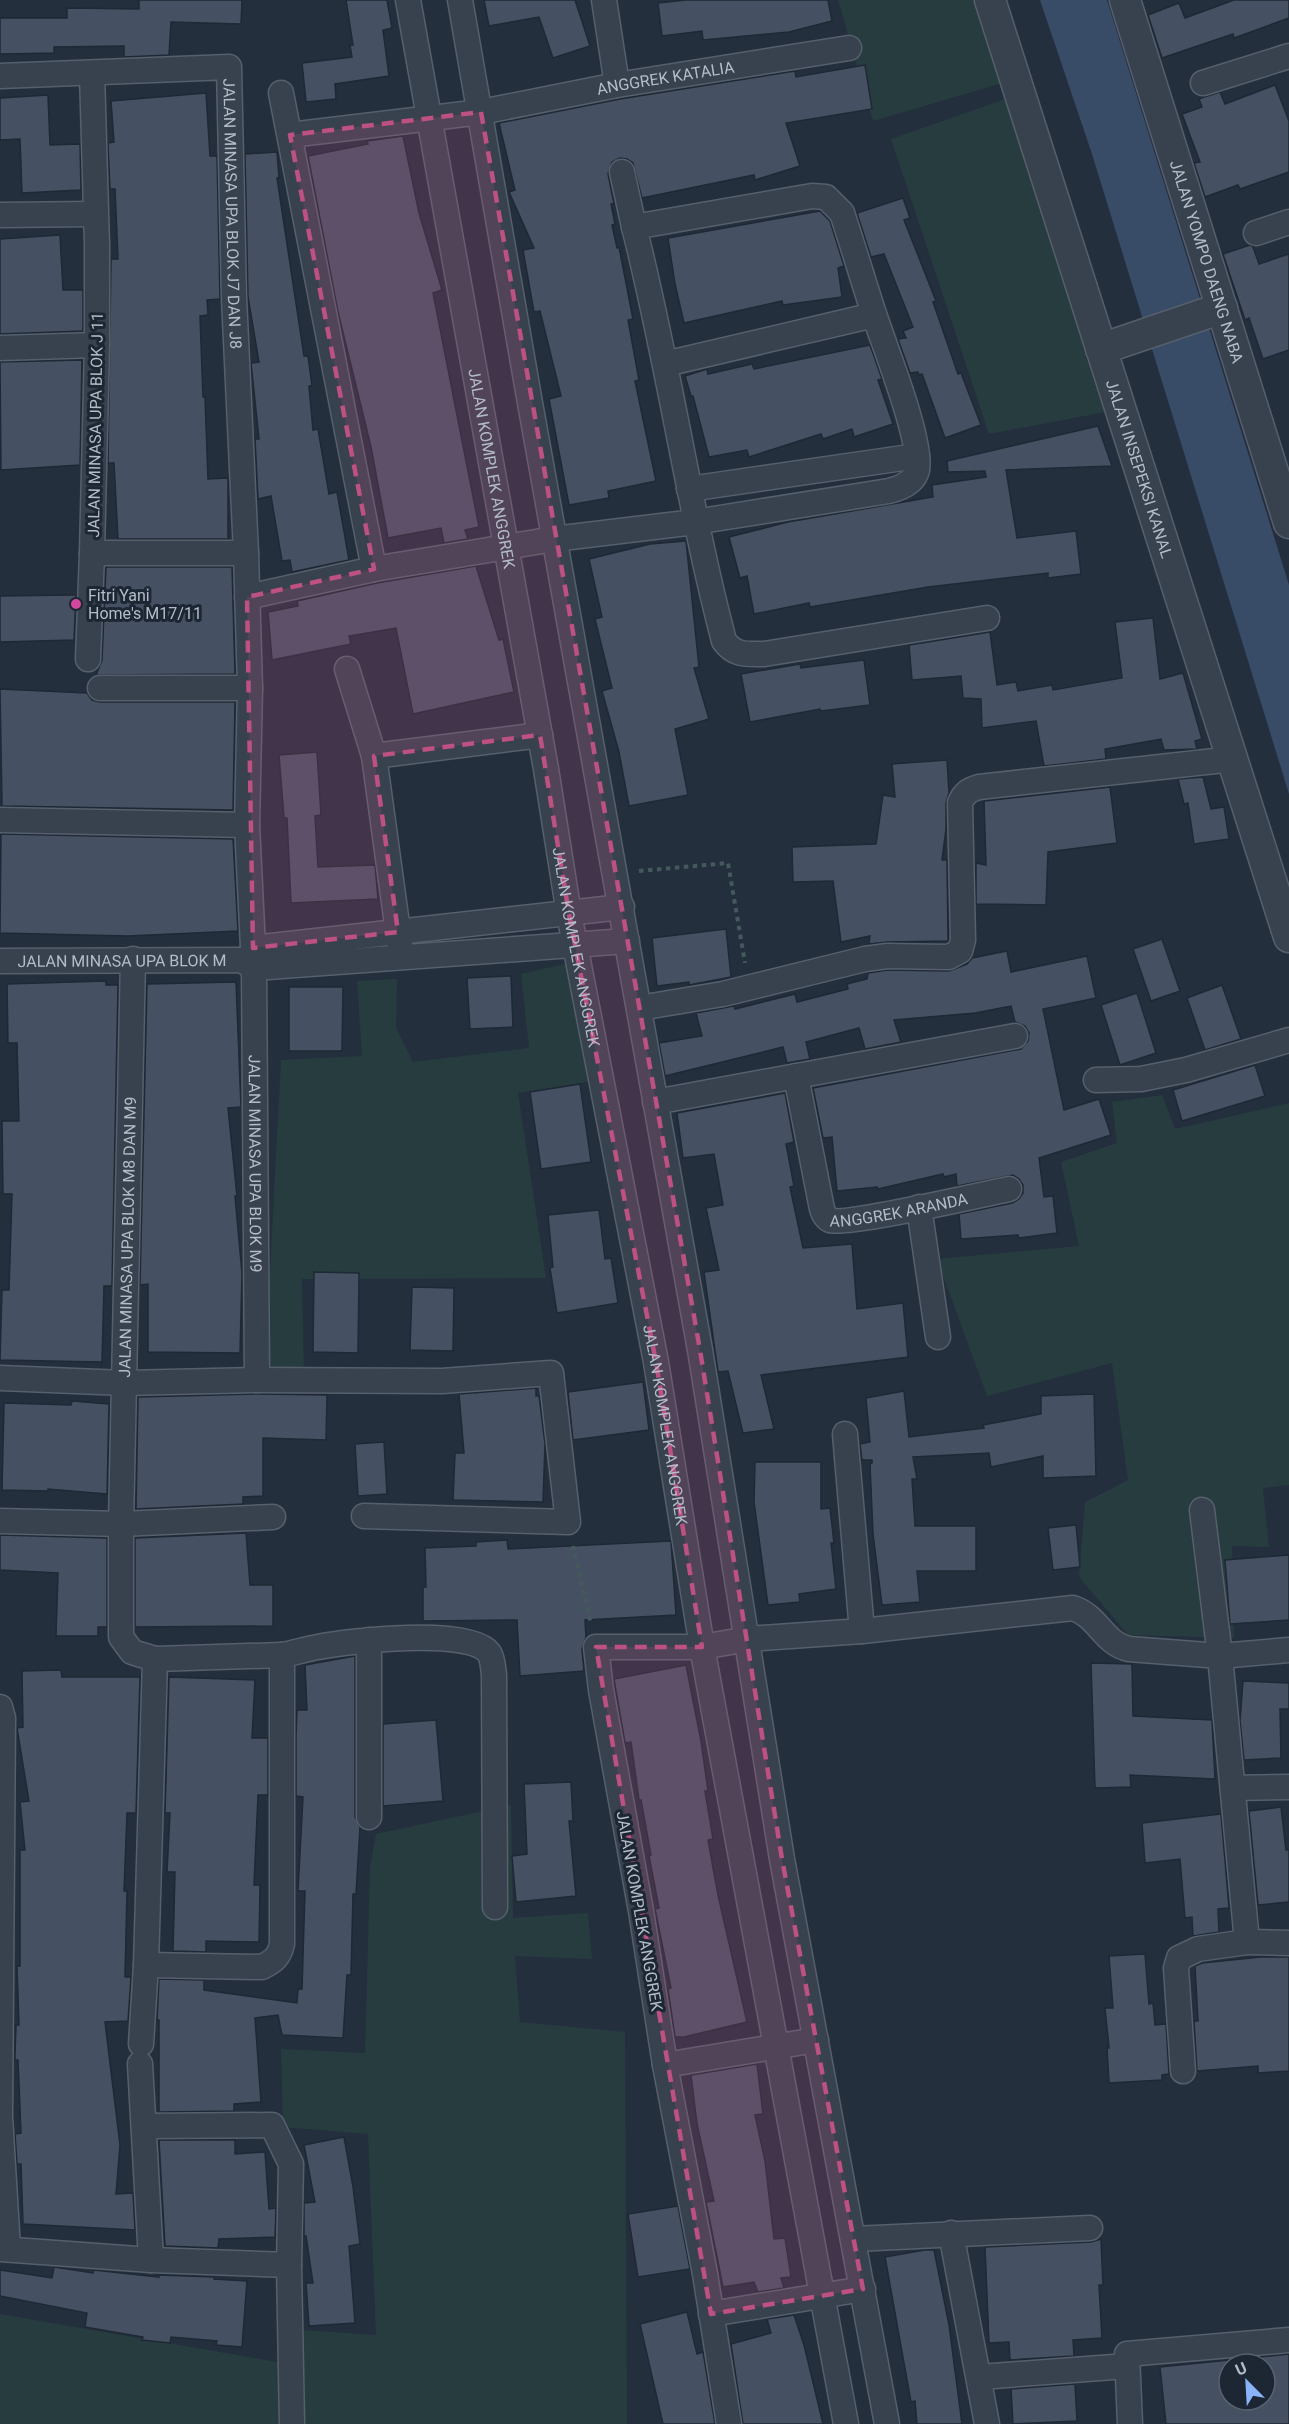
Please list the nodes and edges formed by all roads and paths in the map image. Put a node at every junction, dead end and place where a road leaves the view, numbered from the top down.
1 (408, 0) edge
2 (460, 0) edge
3 (604, 0) edge
4 (990, 0) edge
5 (1125, 0) edge
6 (849, 48) dead end
7 (1289, 56) edge
8 (92, 73) junction
9 (0, 76) edge
10 (1203, 83) dead end
11 (617, 85) junction
12 (281, 93) dead end
13 (481, 112) junction
14 (430, 118) junction
15 (290, 135) junction
16 (622, 172) dead end
17 (94, 214) junction
18 (0, 215) edge
19 (1289, 222) edge
20 (634, 227) junction
21 (1256, 233) dead end
22 (1222, 308) junction
23 (874, 315) junction
24 (97, 345) junction
25 (0, 348) edge
26 (1101, 349) junction
27 (665, 364) junction
28 (917, 456) junction
29 (689, 489) junction
30 (695, 522) junction
31 (1289, 523) edge
32 (554, 539) junction
33 (507, 547) junction
34 (92, 553) junction
35 (246, 553) junction
36 (374, 569) junction
37 (247, 597) junction
38 (987, 618) dead end
39 (88, 659) dead end
40 (347, 669) dead end
41 (100, 688) dead end
42 (249, 688) junction
43 (540, 735) junction
44 (374, 756) junction
45 (1233, 759) junction
46 (0, 820) edge
47 (248, 825) junction
48 (615, 873) junction
49 (622, 907) junction
50 (569, 914) junction
51 (398, 932) junction
52 (1289, 937) edge
53 (627, 941) junction
54 (575, 945) junction
55 (402, 957) junction
56 (133, 959) junction
57 (250, 959) junction
58 (0, 961) edge
59 (749, 988) junction
60 (639, 1008) junction
61 (1015, 1036) dead end
62 (1289, 1040) edge
63 (796, 1076) junction
64 (1096, 1080) dead end
65 (655, 1102) junction
66 (1009, 1189) dead end
67 (919, 1207) junction
68 (938, 1337) dead end
69 (0, 1378) edge
70 (257, 1380) junction
71 (126, 1383) junction
72 (845, 1434) dead end
73 (1202, 1510) dead end
74 (364, 1516) dead end
75 (273, 1517) dead end
76 (121, 1519) junction
77 (0, 1521) edge
78 (568, 1522) junction
79 (862, 1631) junction
80 (748, 1639) junction
81 (369, 1640) junction
82 (596, 1647) junction
83 (702, 1647) junction
84 (1289, 1650) edge
85 (282, 1655) junction
86 (1220, 1656) junction
87 (155, 1659) junction
88 (0, 1707) edge
89 (1289, 1787) edge
90 (1233, 1788) junction
91 (369, 1817) dead end
92 (1, 1819) edge
93 (495, 1907) dead end
94 (1247, 1942) junction
95 (1289, 1943) edge
96 (146, 1965) junction
97 (1, 1979) edge
98 (816, 2040) junction
99 (774, 2047) junction
100 (665, 2065) junction
101 (1183, 2071) dead end
102 (0, 2116) edge
103 (144, 2126) junction
104 (1090, 2228) dead end
105 (951, 2233) junction
106 (854, 2239) junction
107 (4, 2249) edge
108 (151, 2260) junction
109 (289, 2265) junction
110 (863, 2289) junction
111 (821, 2296) junction
112 (711, 2313) junction
113 (1289, 2340) edge
114 (1127, 2366) junction
115 (980, 2376) junction
116 (292, 2424) edge
117 (729, 2424) edge
118 (846, 2424) edge
119 (887, 2424) edge
120 (987, 2424) edge
121 (1130, 2424) edge

1 - 14 street, JALAN KOMPLEK ANGGREK
2 - 13 street
3 - 11 street
4 - 26 street, JALAN INSEPEKSI KANAL
5 - 22 street, JALAN YOMPO DAENG NABA
6 - 11 street, ANGGREK KATALIA
7 - 10 street
8 - 9 street, JALAN MINASA UPA BLOK J7 DAN J8
8 - 17 street, JALAN MINASA UPA BLOK J 11
8 - 35 street, JALAN MINASA UPA BLOK J7 DAN J8
11 - 13 street, ANGGREK KATALIA
12 - 15 street
13 - 14 street, ANGGREK KATALIA
13 - 32 street
14 - 15 street, ANGGREK KATALIA
14 - 33 street, JALAN KOMPLEK ANGGREK
15 - 36 street
16 - 20 street
17 - 18 street
17 - 24 street, JALAN MINASA UPA BLOK J 11
19 - 21 street
20 - 23 street
20 - 27 street
22 - 26 street
22 - 31 street, JALAN YOMPO DAENG NABA
23 - 27 street
23 - 28 street
24 - 25 street
24 - 34 street, JALAN MINASA UPA BLOK J 11
26 - 45 street, JALAN INSEPEKSI KANAL
27 - 29 street
28 - 29 street
28 - 30 street
29 - 30 street
30 - 32 street
30 - 38 street
32 - 33 street
32 - 48 street
33 - 36 street
33 - 43 street, JALAN KOMPLEK ANGGREK
34 - 35 street, JALAN MINASA UPA BLOK J 11
34 - 39 street
35 - 37 street
36 - 37 street
37 - 42 street
40 - 44 street
41 - 42 street
42 - 47 street
43 - 44 street
43 - 50 street, JALAN KOMPLEK ANGGREK
44 - 51 street
45 - 52 street, JALAN INSEPEKSI KANAL
45 - 59 street
46 - 47 street
47 - 57 street
48 - 49 street
48 - 59 path
49 - 50 street
49 - 53 street
50 - 51 street
50 - 54 street, JALAN KOMPLEK ANGGREK
51 - 55 street
51 - 57 street
53 - 54 street
53 - 60 street
54 - 55 street
54 - 83 street, JALAN KOMPLEK ANGGREK
55 - 57 street
56 - 57 street, JALAN MINASA UPA BLOK M
56 - 58 street, JALAN MINASA UPA BLOK M
56 - 71 street, JALAN MINASA UPA BLOK M8 DAN M9
57 - 70 street, JALAN MINASA UPA BLOK M9
59 - 60 street
60 - 65 street
61 - 63 street
62 - 64 street
63 - 65 street
63 - 67 street, ANGGREK ARANDA
65 - 80 street
66 - 67 street, ANGGREK ARANDA
67 - 68 street
69 - 71 street
70 - 71 street
70 - 78 street
71 - 76 street, JALAN MINASA UPA BLOK M8 DAN M9
72 - 79 street
73 - 86 street
74 - 78 street
75 - 76 street
76 - 77 street
76 - 87 street, JALAN MINASA UPA BLOK M8 DAN M9
78 - 82 path
79 - 80 street
79 - 86 street
80 - 83 street
80 - 98 street
81 - 85 street
81 - 91 street
81 - 93 street
82 - 83 street
82 - 100 street, JALAN KOMPLEK ANGGREK
83 - 99 street, JALAN KOMPLEK ANGGREK
84 - 86 street
85 - 87 street
85 - 96 street
86 - 90 street
87 - 96 street
88 - 92 street
89 - 90 street
90 - 94 street
92 - 97 street
94 - 95 street
94 - 101 street
96 - 103 street
97 - 102 street
98 - 99 street
98 - 106 street
99 - 100 street
99 - 111 street, JALAN KOMPLEK ANGGREK
100 - 112 street, JALAN KOMPLEK ANGGREK
102 - 107 street
103 - 108 street
103 - 109 street
104 - 105 street
105 - 106 street
105 - 115 street
106 - 110 street
107 - 108 street
108 - 109 street
109 - 116 street
110 - 111 street
110 - 119 street
111 - 112 street
111 - 118 street, JALAN KOMPLEK ANGGREK
112 - 117 street, JALAN KOMPLEK ANGGREK
113 - 114 street
114 - 115 street
114 - 121 street
115 - 120 street

